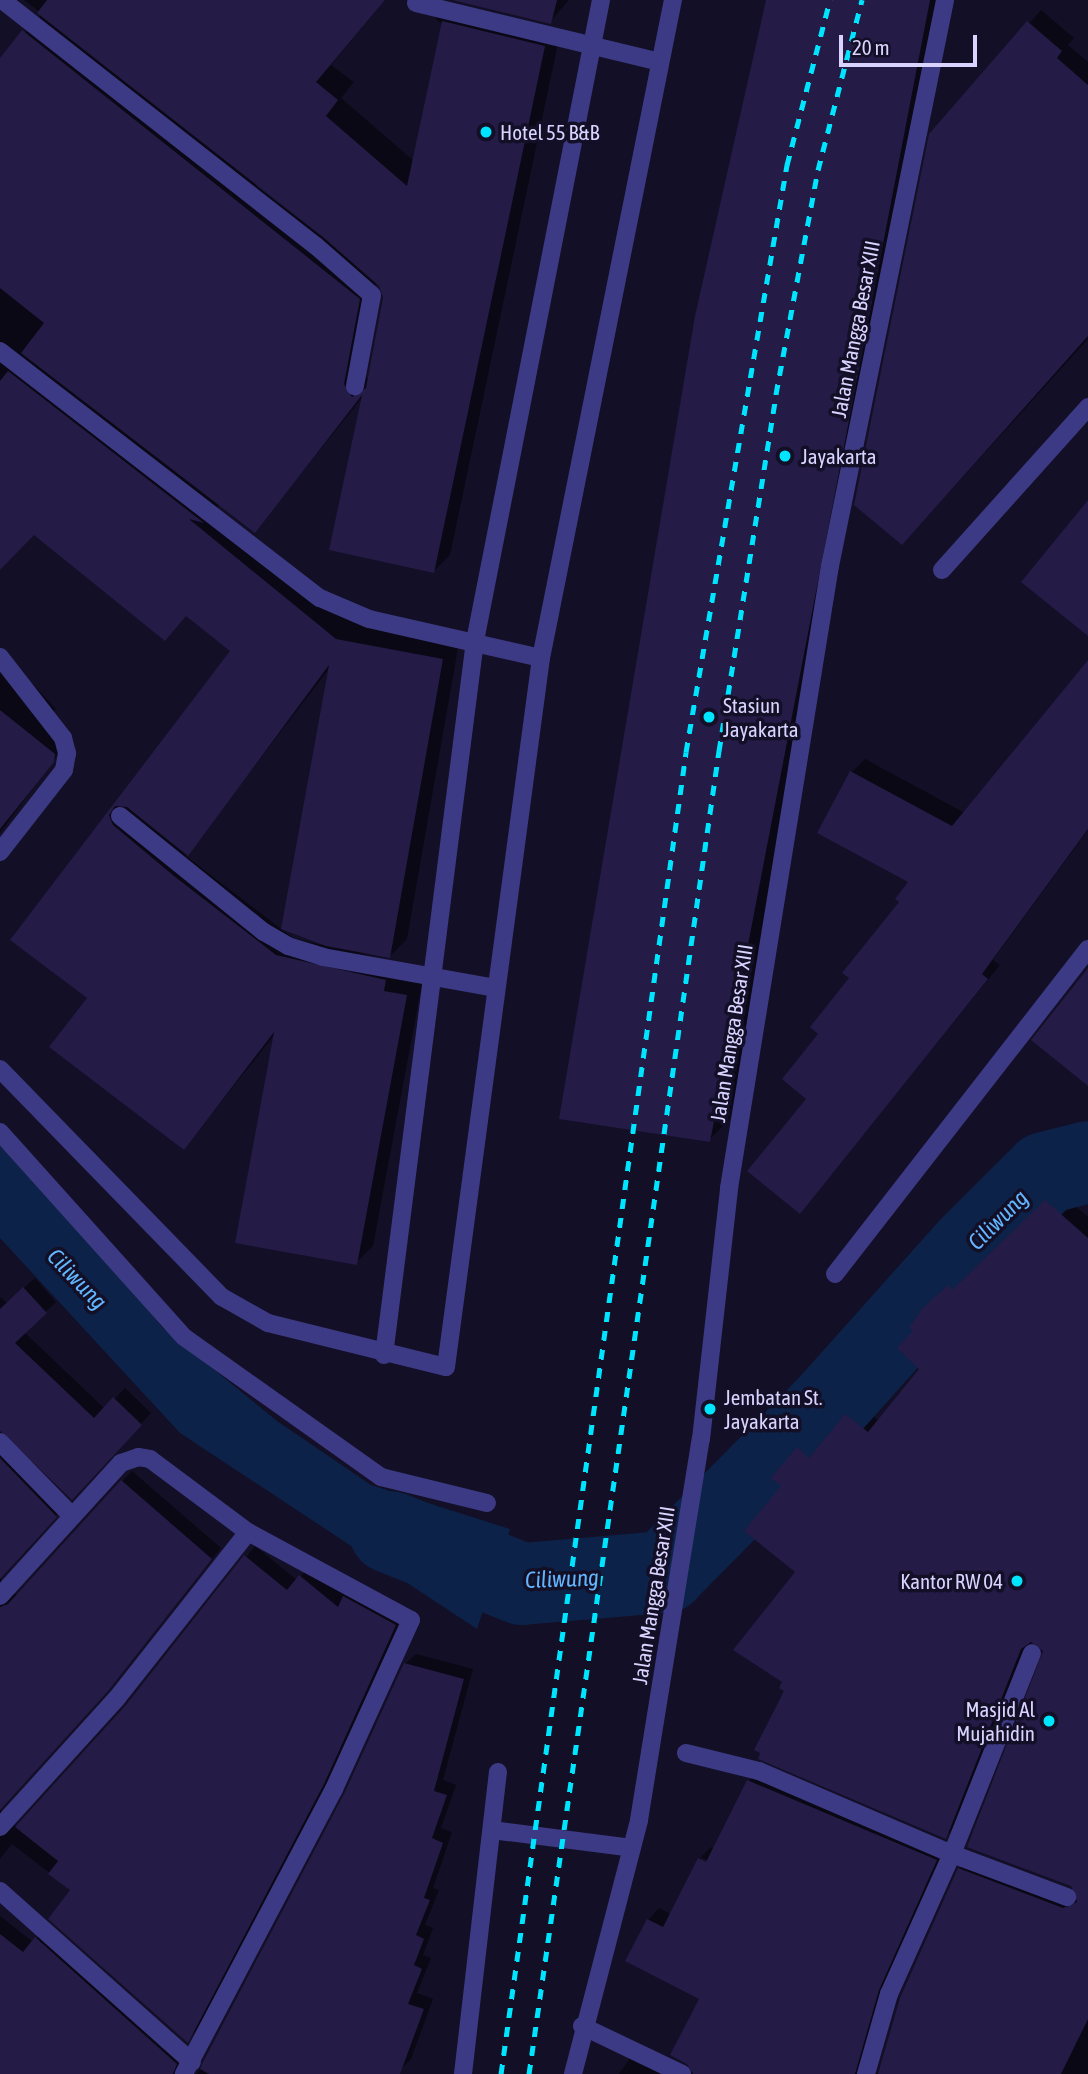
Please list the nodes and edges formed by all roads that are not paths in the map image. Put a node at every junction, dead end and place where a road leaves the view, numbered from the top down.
1 (2, 0) edge
2 (601, 0) edge
3 (673, 0) edge
4 (945, 0) edge
5 (416, 3) dead end
6 (592, 43) junction
7 (660, 62) junction
8 (0, 351) edge
9 (355, 386) dead end
10 (1088, 407) edge
11 (942, 570) dead end
12 (475, 641) junction
13 (0, 657) edge
14 (541, 659) junction
15 (120, 816) dead end
16 (0, 852) edge
17 (1088, 949) edge
18 (429, 977) junction
19 (496, 988) junction
20 (0, 1069) edge
21 (0, 1132) edge
22 (835, 1274) dead end
23 (384, 1355) junction
24 (0, 1442) edge
25 (487, 1503) dead end
26 (71, 1515) junction
27 (247, 1532) junction
28 (0, 1596) edge
29 (1032, 1653) dead end
30 (685, 1752) dead end
31 (498, 1772) dead end
32 (0, 1827) edge
33 (492, 1830) junction
34 (632, 1848) junction
35 (952, 1854) junction
36 (0, 1891) edge
37 (1067, 1897) dead end
38 (582, 2026) junction
39 (188, 2068) edge
40 (463, 2074) edge
41 (573, 2074) edge
42 (682, 2074) edge
43 (866, 2074) edge

1 - 9 street
2 - 6 street
3 - 7 street
4 - 34 street, Jalan Mangga Besar XIII
5 - 6 street
6 - 7 street
6 - 12 street
7 - 14 street
8 - 12 street
10 - 11 street
12 - 14 street
12 - 18 street
13 - 16 street
14 - 19 street
15 - 18 street
17 - 22 street
18 - 19 street
18 - 23 street
19 - 23 street
20 - 23 street
21 - 25 street
24 - 26 street
26 - 27 street
26 - 28 street
27 - 32 street
27 - 39 street
29 - 35 street
30 - 35 street
31 - 33 street
33 - 34 street
33 - 40 street
34 - 38 street, Jalan Mangga Besar XIII
35 - 37 street
35 - 43 street
36 - 39 street
38 - 41 street, Jalan Mangga Besar XIII
38 - 42 street

